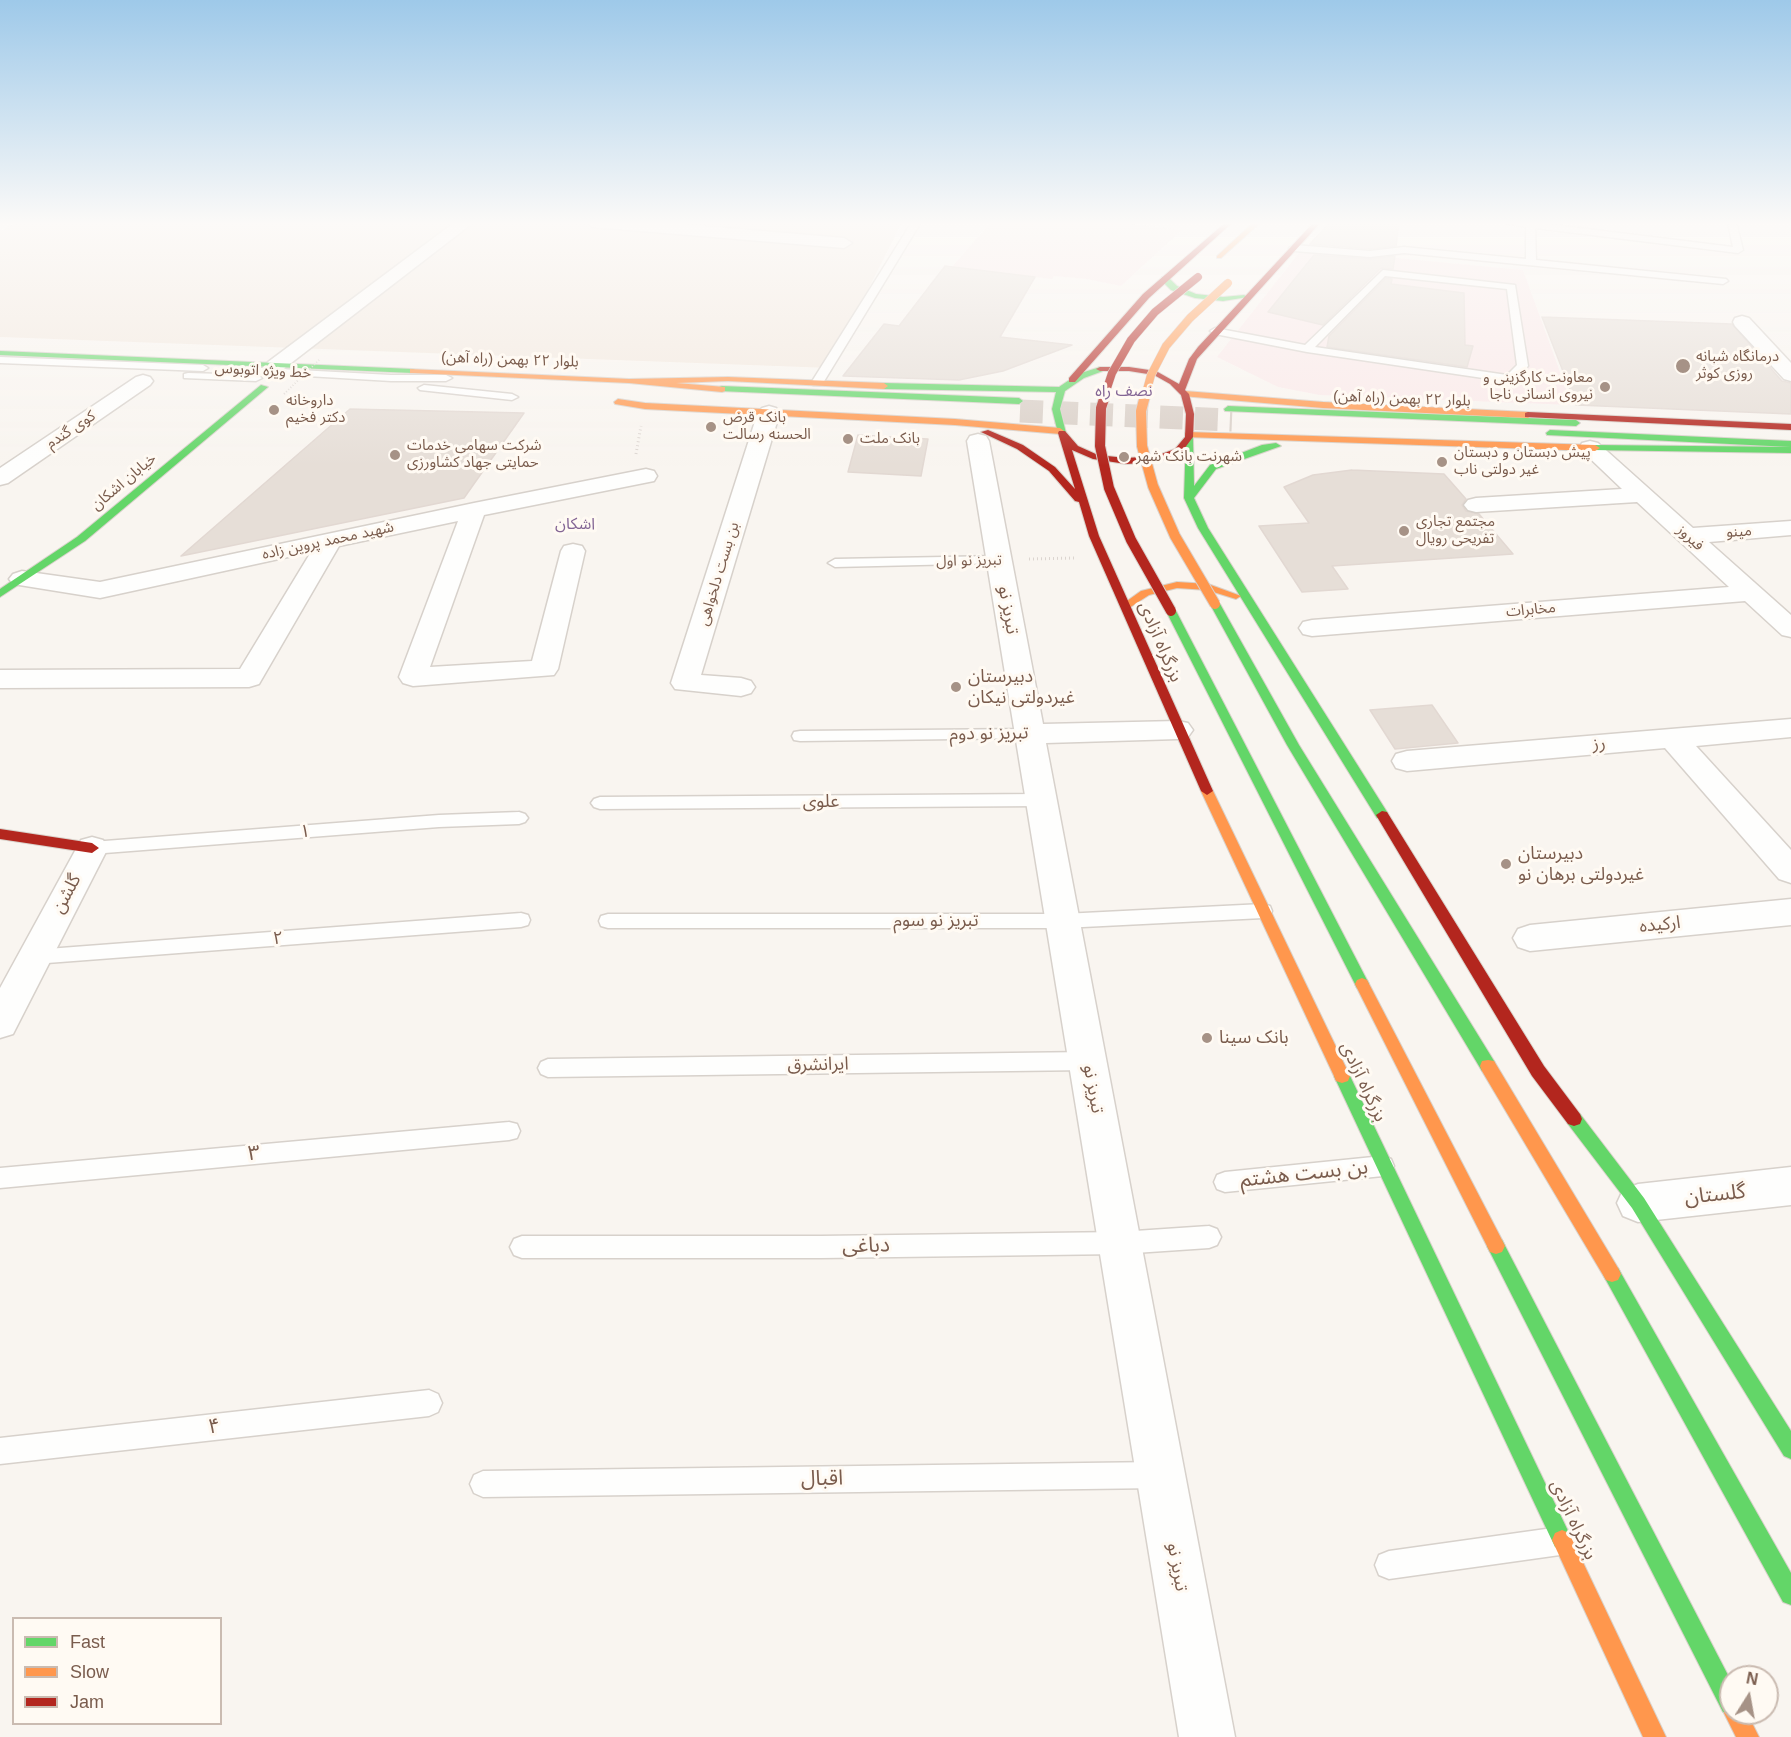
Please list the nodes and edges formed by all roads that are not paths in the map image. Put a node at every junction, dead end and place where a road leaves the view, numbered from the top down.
1 (358, 303) edge
2 (867, 303) edge
3 (1141, 303) edge
4 (1166, 303) edge
5 (1207, 303) edge
6 (1242, 303) edge
7 (1353, 303) edge
8 (1514, 303) edge
9 (1742, 322) dead end
10 (1215, 331) junction
11 (1307, 349) junction
12 (0, 353) edge
13 (0, 360) edge
14 (275, 366) junction
15 (0, 368) edge
16 (1791, 375) edge
17 (526, 377) junction
18 (119, 380) dead end
19 (629, 381) junction
20 (148, 382) joint
21 (176, 383) dead end
22 (817, 383) junction
23 (1064, 388) junction
24 (394, 392) dead end
25 (1183, 392) junction
26 (518, 397) joint
27 (769, 412) junction
28 (955, 422) junction
29 (1791, 430) edge
30 (1061, 432) junction
31 (1189, 436) junction
32 (1333, 438) junction
33 (978, 441) dead end
34 (1791, 443) edge
35 (1590, 448) junction
36 (1791, 450) edge
37 (639, 477) road end
38 (0, 478) edge
39 (1642, 495) junction
40 (1189, 498) junction
41 (1476, 505) dead end
42 (1084, 506) junction
43 (474, 510) junction
44 (1791, 528) edge
45 (1688, 536) junction
46 (330, 541) junction
47 (573, 551) dead end
48 (999, 560) junction
49 (835, 563) dead end
50 (22, 579) junction
51 (1750, 593) junction
52 (0, 594) edge
53 (1246, 599) junction
54 (1125, 606) junction
55 (1312, 628) dead end
56 (1791, 630) edge
57 (0, 679) edge
58 (741, 687) dead end
59 (1791, 728) edge
60 (1178, 730) junction
61 (1029, 734) junction
62 (800, 736) dead end
63 (1672, 738) junction
64 (1407, 761) dead end
65 (1041, 801) junction
66 (600, 803) dead end
67 (519, 818) dead end
68 (0, 834) edge
69 (92, 848) junction
70 (1791, 871) edge
71 (1263, 911) junction
72 (1791, 912) edge
73 (521, 920) dead end
74 (608, 921) dead end
75 (1063, 921) junction
76 (1530, 938) dead end
77 (19, 971) edge
78 (0, 1023) edge
79 (1088, 1061) junction
80 (548, 1068) dead end
81 (508, 1131) dead end
82 (1383, 1166) junction
83 (0, 1178) edge
84 (1225, 1182) dead end
85 (1791, 1186) edge
86 (1638, 1203) junction
87 (1209, 1237) dead end
88 (1119, 1243) junction
89 (522, 1247) dead end
90 (429, 1403) dead end
91 (1791, 1449) edge
92 (0, 1451) edge
93 (1161, 1475) junction
94 (483, 1484) dead end
95 (1563, 1540) junction
96 (1389, 1565) dead end
97 (1791, 1594) edge
98 (1719, 1681) edge
99 (1207, 1737) edge
100 (1655, 1737) edge

1 - 14 street
2 - 22 lane
3 - 23 main road
4 - 98 main road, بزرگراه آزادی, bridge
5 - 97 main road, bridge
6 - 10 main road
7 - 11 lane
8 - 11 lane
9 - 16 street
10 - 11 lane
10 - 25 main road
12 - 14 main road, بلوار ۲۲ بهمن (راه آهن)
13 - 17 lane, خط ویژه اتوبوس
14 - 17 main road, بلوار ۲۲ بهمن (راه آهن)
15 - 26 lane, خط ویژه اتوبوس
17 - 19 main road, بلوار ۲۲ بهمن (راه آهن)
18 - 20 main road
19 - 22 main road
19 - 27 main road, بلوار ۲۲ بهمن (راه آهن)
20 - 38 street, کوی گندم
21 - 50 main road, خیابان اشکان
22 - 23 main road
23 - 25 main road
23 - 30 main road
24 - 26 main road
25 - 29 main road
25 - 31 main road
27 - 28 main road
27 - 58 street, بن بست دلخواهی
28 - 30 main road
28 - 42 main road
29 - 34 main road, بلوار ۲۲ بهمن (راه آهن)
30 - 31 main road
30 - 42 main road, بزرگراه آزادی
31 - 32 main road
31 - 40 main road
32 - 35 main road
32 - 40 main road
33 - 48 street, تبریز نو
35 - 36 main road
35 - 39 street, فیروز
37 - 43 street, شهید محمد پروین زاده
39 - 41 street
39 - 45 street, فیروز
40 - 53 main road
42 - 54 main road, بزرگراه آزادی
43 - 46 street, شهید محمد پروین زاده
43 - 47 street
44 - 45 street, مینو
45 - 51 street, فیروز
46 - 50 street, شهید محمد پروین زاده
46 - 57 street
48 - 49 lane, تبریز نو اول
48 - 61 street, تبریز نو
50 - 52 main road, خیابان اشکان
51 - 55 street, مخابرات
51 - 56 street, فیروز
53 - 54 main road
53 - 86 main road
54 - 60 main road, بزرگراه آزادی
59 - 63 street, رز
60 - 61 street, تبریز نو دوم
60 - 71 main road, بزرگراه آزادی
61 - 62 lane, تبریز نو دوم
61 - 65 street, تبریز نو
63 - 64 street, رز
63 - 70 street
65 - 66 lane, علوی
65 - 75 street, تبریز نو
67 - 69 lane, ۱
68 - 69 main road, گلشن
69 - 77 street, گلشن
71 - 75 lane, تبریز نو سوم
71 - 82 main road, بزرگراه آزادی
72 - 76 street, ارکیده
73 - 77 lane, ۲
74 - 75 lane, تبریز نو سوم
75 - 79 street, تبریز نو
77 - 78 street, گلشن
79 - 80 lane, ایرانشرق
79 - 88 street, تبریز نو
81 - 83 lane, ۳
82 - 84 lane, بن بست هشتم
82 - 95 main road, بزرگراه آزادی
85 - 86 street, گلستان
86 - 91 main road
87 - 88 lane, دباغی
88 - 89 lane, دباغی
88 - 93 street, تبریز نو
90 - 92 lane, ۴
93 - 94 lane, اقبال
93 - 99 street, تبریز نو
95 - 96 lane
95 - 100 main road, بزرگراه آزادی

